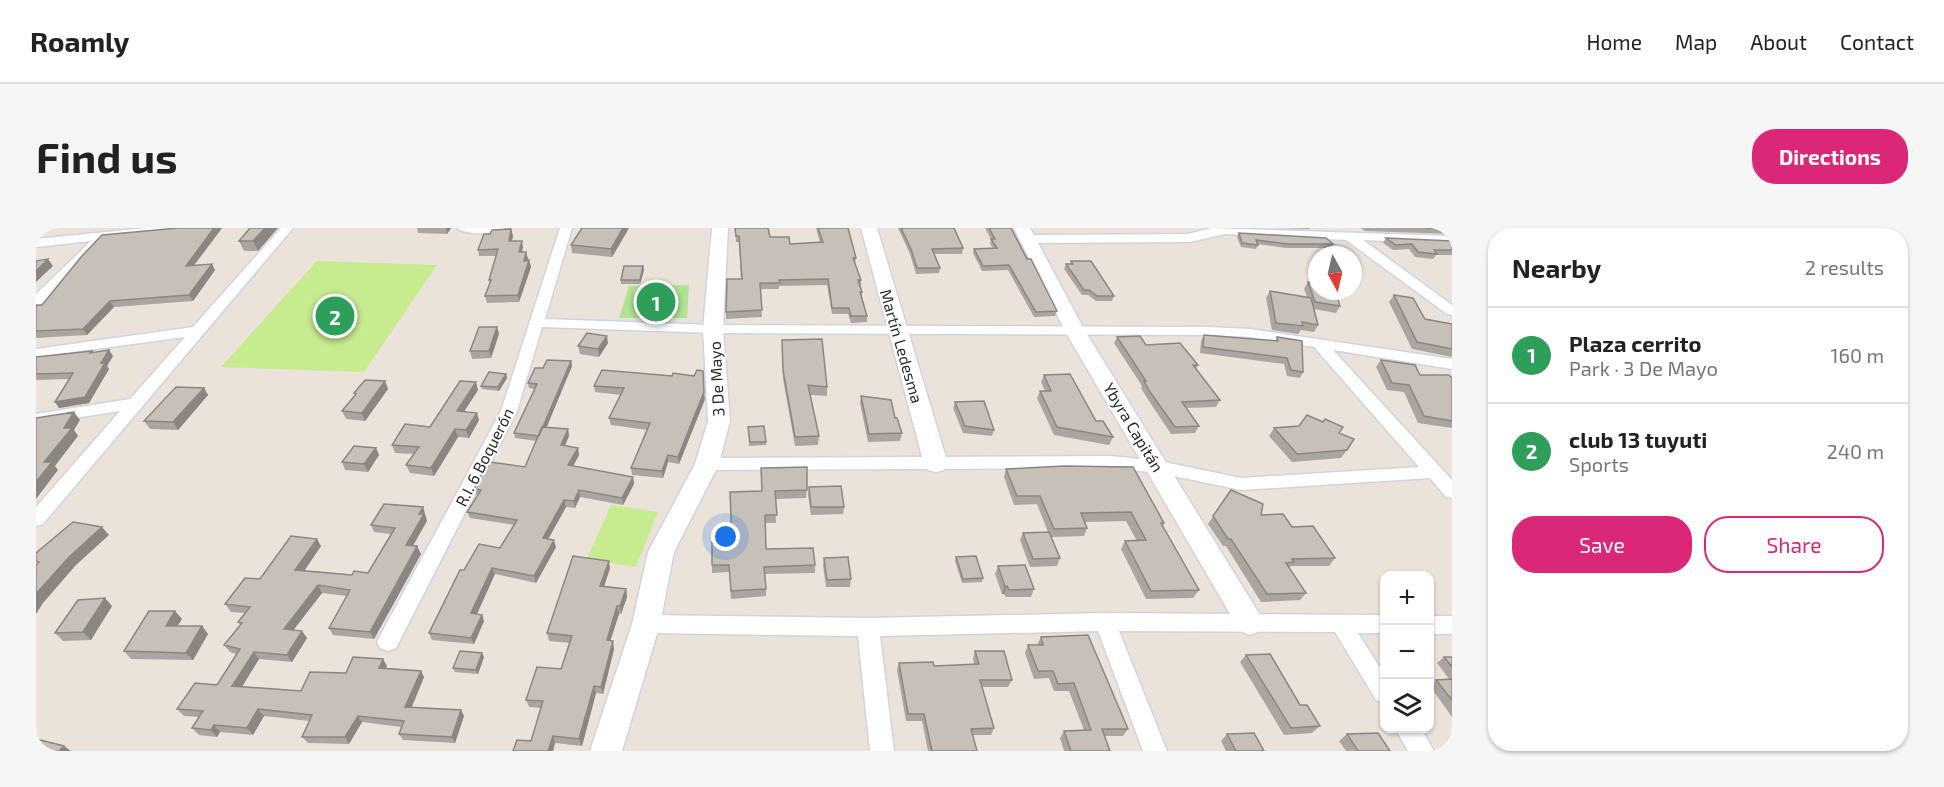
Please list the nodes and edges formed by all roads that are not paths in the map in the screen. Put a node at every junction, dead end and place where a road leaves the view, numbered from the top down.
1 (181, 228) edge
2 (287, 228) edge
3 (463, 228) edge
4 (499, 228) edge
5 (566, 228) edge
6 (720, 228) edge
7 (869, 228) edge
8 (1336, 228) edge
9 (1025, 234) edge
10 (102, 236) junction
11 (1350, 237) junction
12 (1452, 240) edge
13 (36, 243) edge
14 (36, 302) edge
15 (1452, 311) edge
16 (536, 323) junction
17 (713, 328) junction
18 (897, 328) junction
19 (1075, 330) junction
20 (197, 331) junction
21 (1319, 344) junction
22 (36, 353) edge
23 (1452, 364) edge
24 (133, 404) junction
25 (36, 419) edge
26 (707, 464) junction
27 (936, 464) junction
28 (1159, 467) junction
29 (1433, 472) junction
30 (1452, 492) edge
31 (36, 519) edge
32 (1105, 622) junction
33 (1250, 623) junction
34 (1340, 623) junction
35 (646, 624) junction
36 (1380, 624) edge
37 (1434, 625) edge
38 (1452, 625) edge
39 (868, 627) junction
40 (388, 642) dead end
41 (1380, 687) edge
42 (1410, 733) edge
43 (606, 751) edge
44 (882, 751) edge
45 (1155, 751) edge
46 (1422, 751) edge

1 - 10 street
2 - 20 street
3 - 4 street
5 - 16 street, R.I. 6 Boquerón
6 - 17 street, 3 De Mayo
7 - 18 street, Martín Ledesma
8 - 11 street
9 - 11 street
9 - 19 street, Ybyra Capitán
10 - 13 street
10 - 14 street
11 - 12 street
11 - 15 street
16 - 17 street
16 - 40 street, R.I. 6 Boquerón
17 - 18 street
17 - 26 street, 3 De Mayo
18 - 19 street
18 - 27 street, Martín Ledesma
19 - 21 street
19 - 28 street, Ybyra Capitán
20 - 22 street
20 - 24 street
21 - 23 street
21 - 29 street
24 - 25 street
24 - 31 street
26 - 27 street
26 - 35 street, 3 De Mayo
27 - 28 street
28 - 29 street
28 - 33 street, Ybyra Capitán
29 - 30 street
32 - 33 street
32 - 39 street
32 - 45 street
33 - 34 street
34 - 36 street
34 - 41 street
35 - 39 street
35 - 43 street, 3 De Mayo
37 - 38 street
39 - 44 street
42 - 46 street

